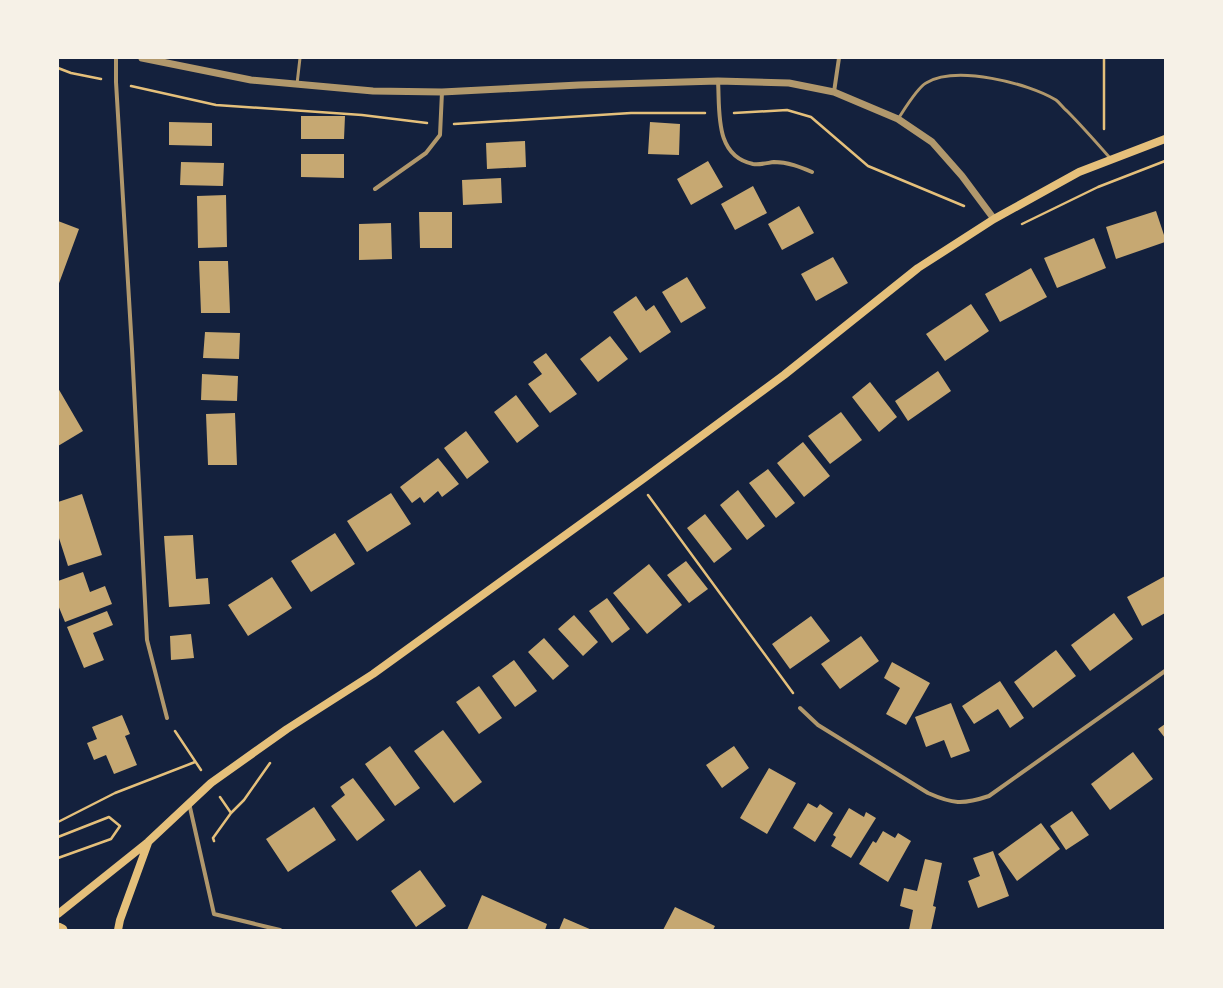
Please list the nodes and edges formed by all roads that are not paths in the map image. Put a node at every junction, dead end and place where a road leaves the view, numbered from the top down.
1 (116, 58) edge
2 (142, 58) edge
3 (300, 58) edge
4 (839, 58) edge
5 (718, 81) junction
6 (297, 84) junction
7 (442, 92) junction
8 (834, 92) junction
9 (898, 119) junction
10 (1165, 139) edge
11 (1111, 160) junction
12 (812, 172) dead end
13 (375, 189) dead end
14 (994, 219) junction
15 (1165, 671) edge
16 (800, 708) dead end
17 (167, 718) road end
18 (189, 803) junction
19 (148, 842) junction
20 (58, 914) edge
21 (58, 928) edge
22 (62, 930) edge
23 (118, 930) edge
24 (280, 930) edge

1 - 17 street
2 - 6 street
3 - 6 lane
4 - 8 street
5 - 7 street
5 - 8 street
5 - 12 street
6 - 7 street
7 - 13 street
8 - 9 street
9 - 11 lane
9 - 14 street
10 - 11 main road
11 - 14 main road
14 - 18 main road
15 - 16 street
18 - 19 main road
18 - 24 street
19 - 20 main road
19 - 23 main road
21 - 22 highway

